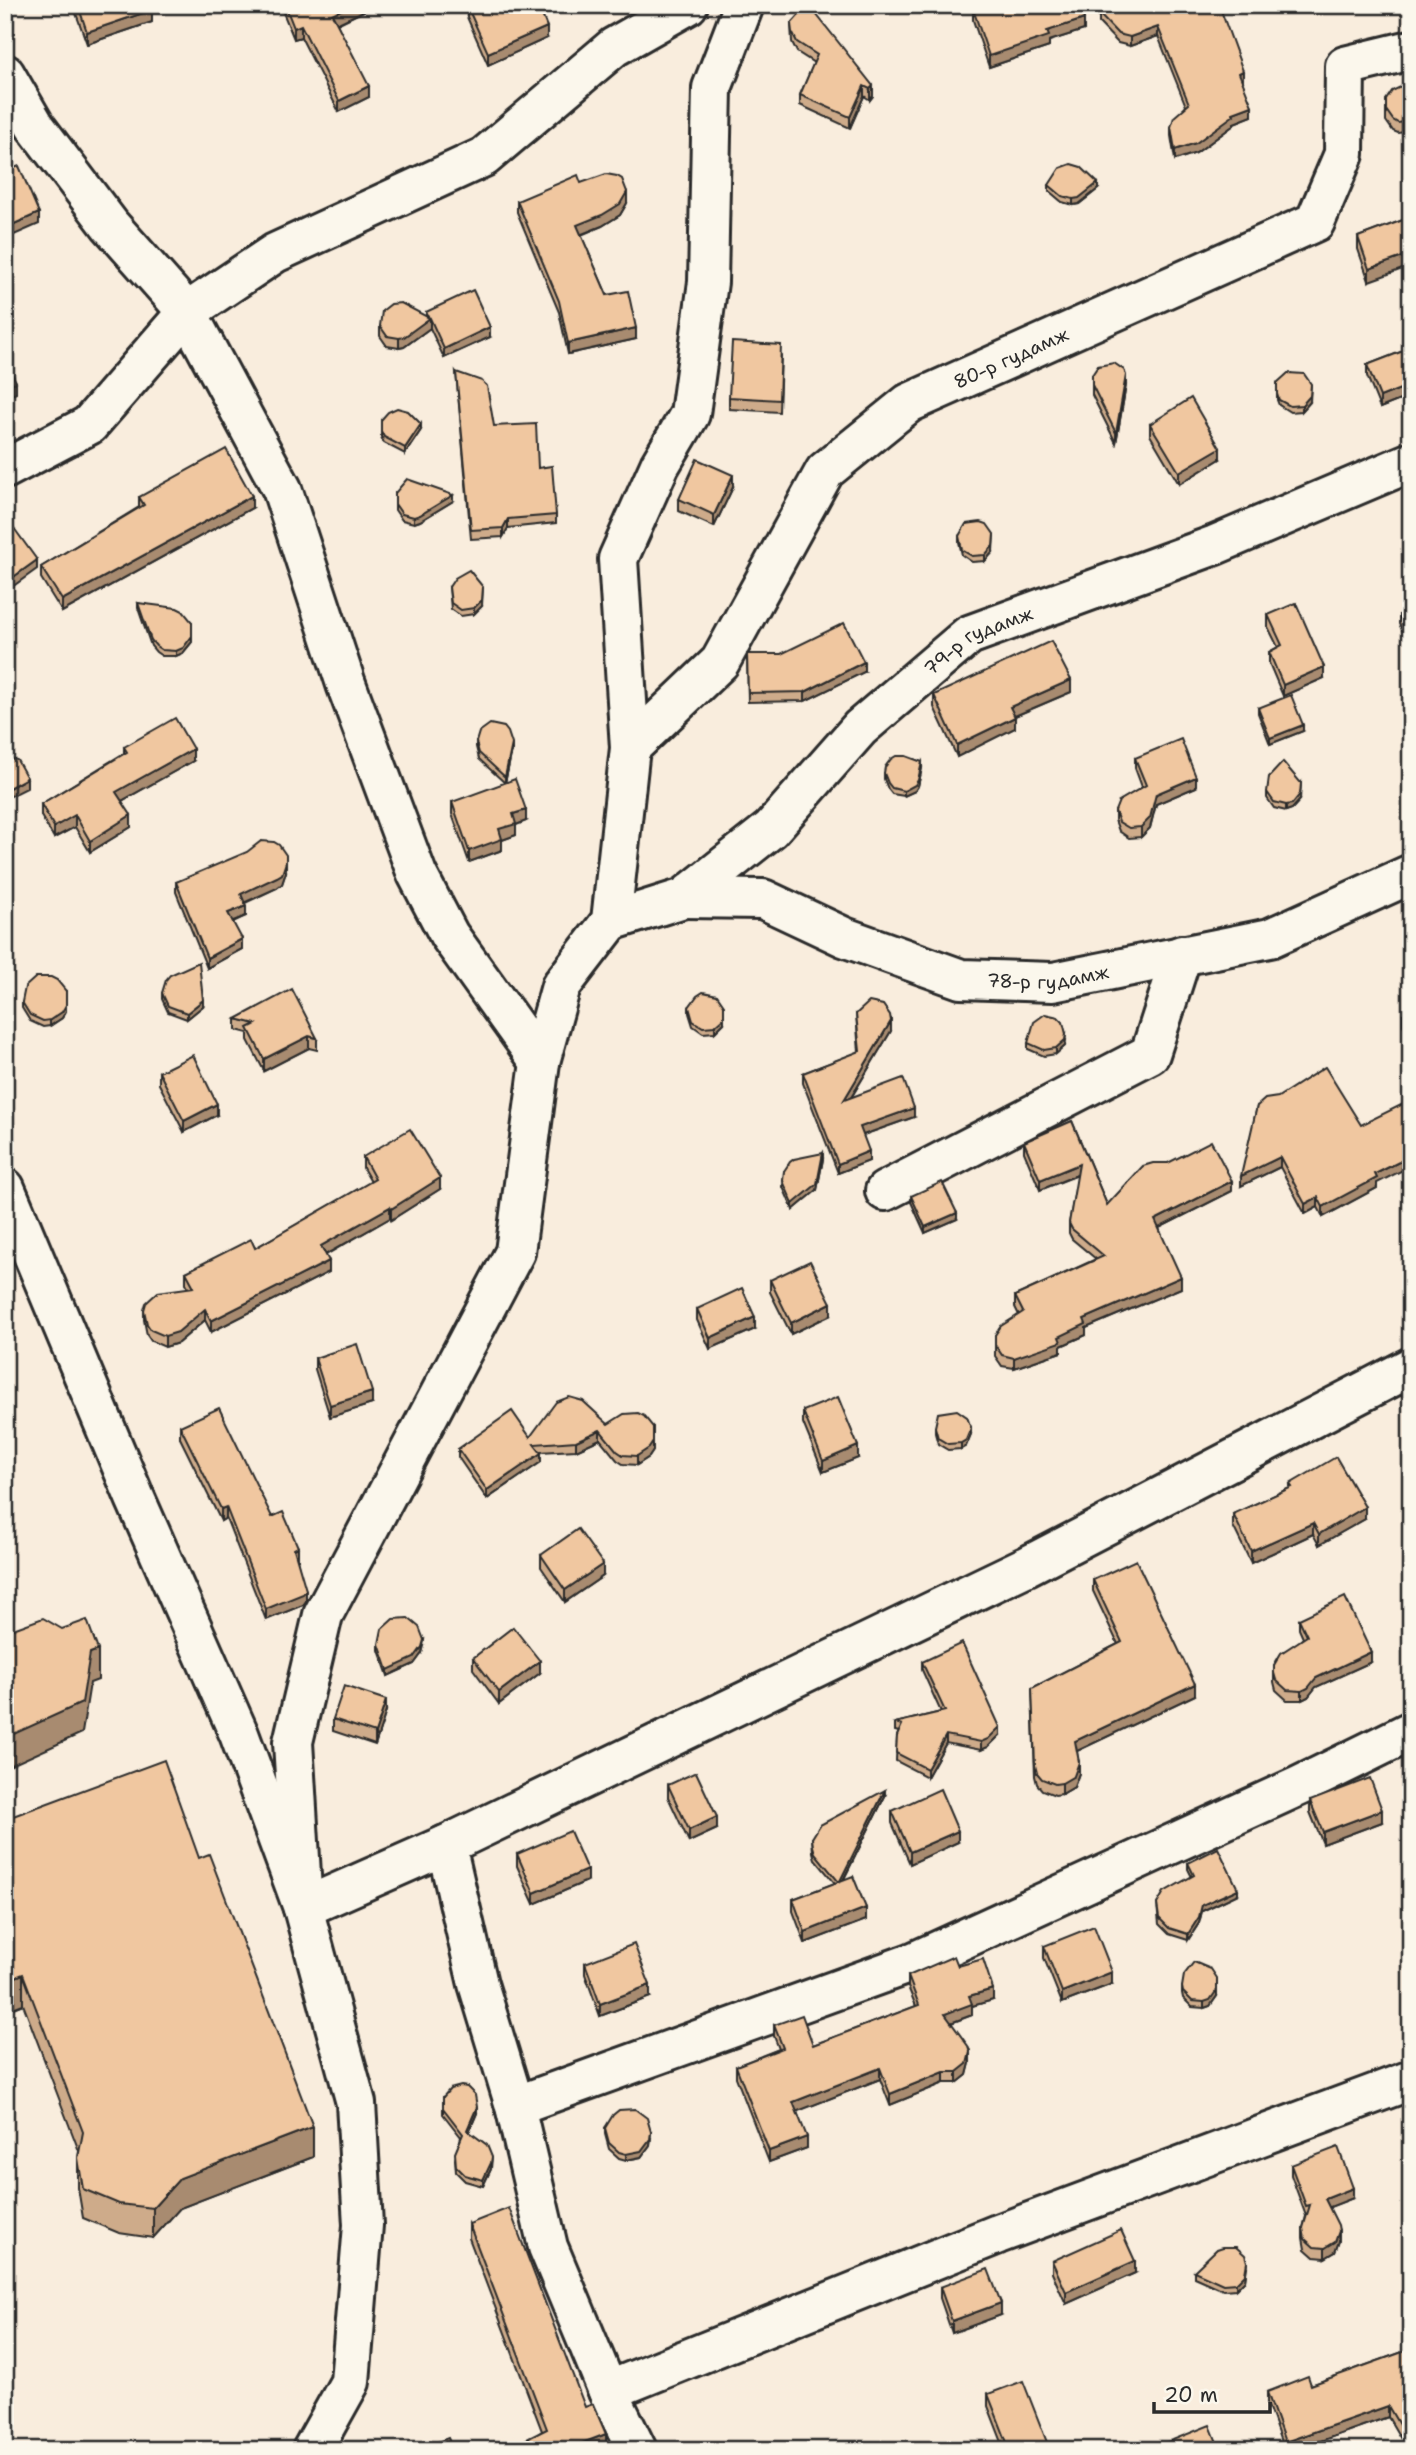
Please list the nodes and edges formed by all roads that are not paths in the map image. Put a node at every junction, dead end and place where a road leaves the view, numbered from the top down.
1 (688, 5) edge
2 (744, 5) edge
3 (1411, 50) edge
4 (5, 74) edge
5 (187, 312) junction
6 (1411, 462) edge
7 (5, 469) edge
8 (630, 748) junction
9 (1411, 874) edge
10 (684, 898) junction
11 (611, 921) junction
12 (1182, 956) junction
13 (540, 1062) junction
14 (5, 1188) edge
15 (885, 1191) dead end
16 (1411, 1367) edge
17 (1411, 1731) edge
18 (446, 1845) junction
19 (303, 1908) junction
20 (1411, 2080) edge
21 (515, 2106) junction
22 (608, 2391) junction
23 (312, 2450) edge
24 (637, 2450) edge

1 - 5 street
2 - 8 street
3 - 8 street, 80-р гудамж
4 - 5 street
5 - 7 street
5 - 13 street
6 - 10 street, 79-р гудамж
8 - 11 street
9 - 12 street, 78-р гудамж
10 - 11 street, 79-р гудамж
10 - 12 street, 78-р гудамж
11 - 13 street
12 - 15 street
13 - 19 street
14 - 19 street
16 - 18 street
17 - 21 street
18 - 19 street
18 - 21 street
19 - 23 street
20 - 22 street
21 - 22 street
22 - 24 street

